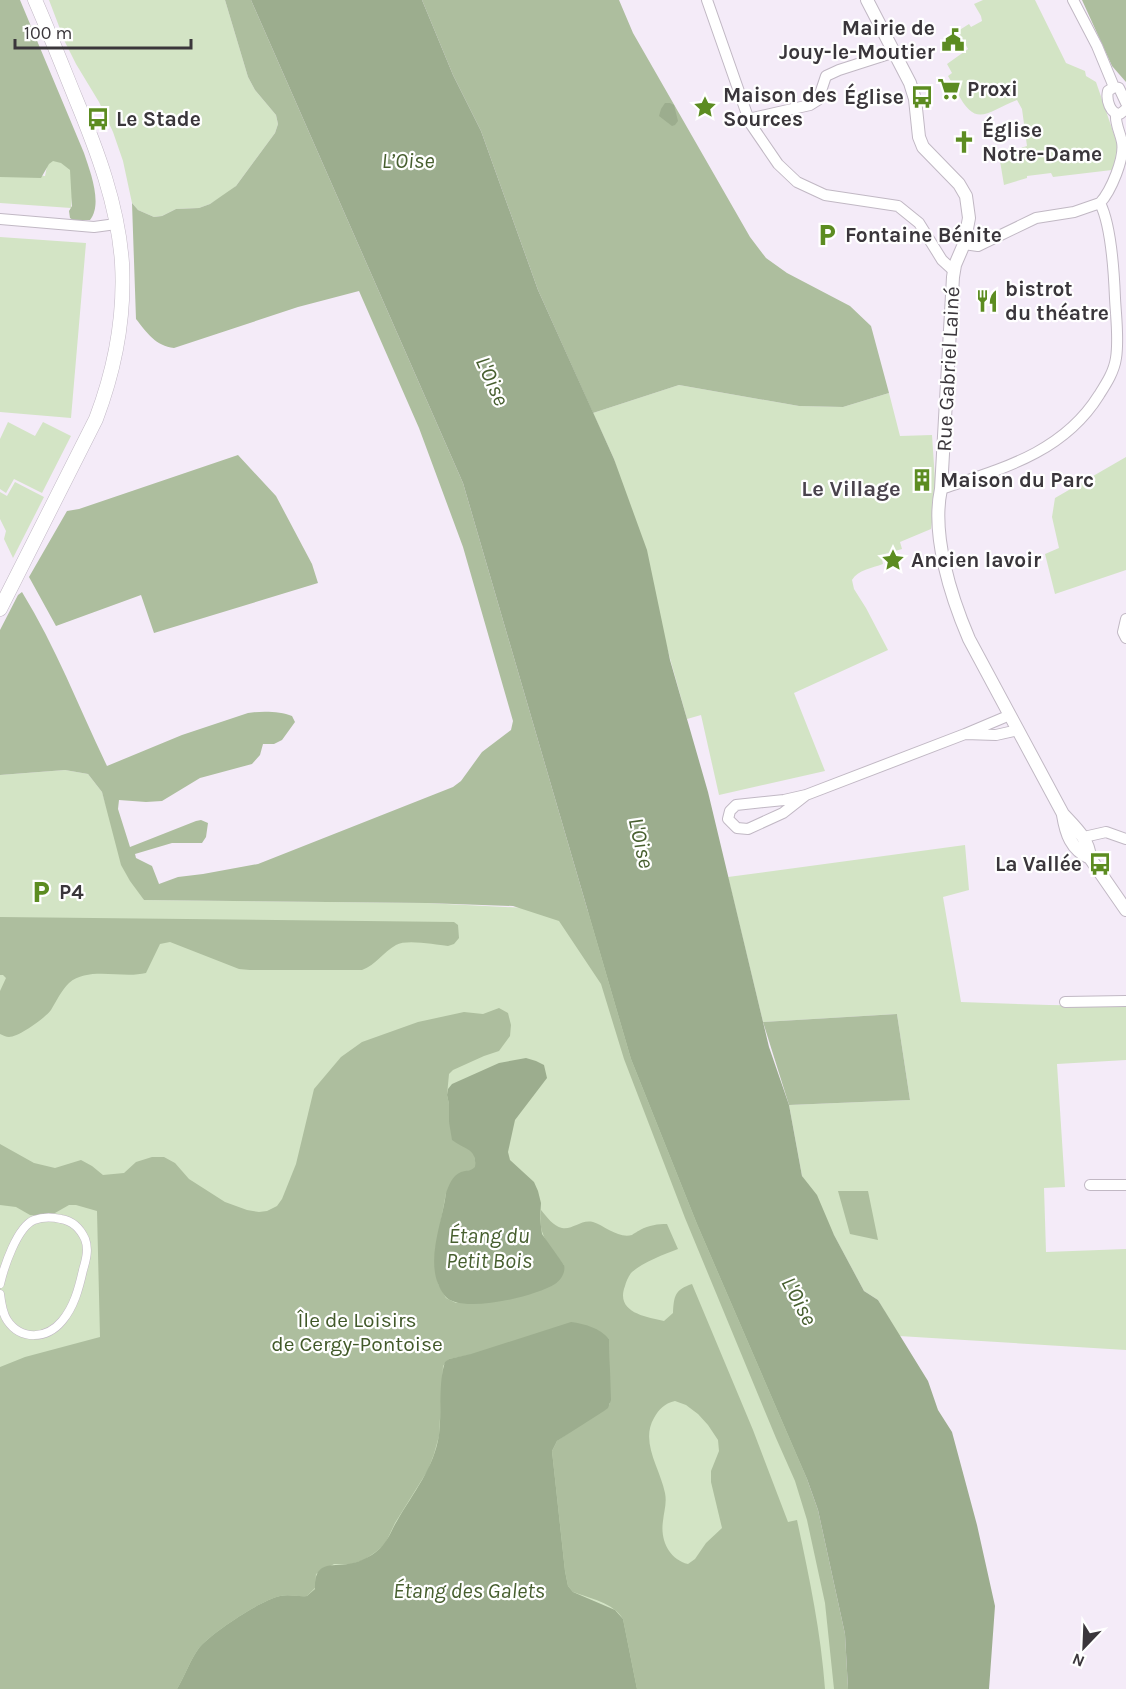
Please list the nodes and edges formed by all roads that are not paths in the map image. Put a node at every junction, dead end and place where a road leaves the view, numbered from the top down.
1 (35, 0) edge
2 (707, 0) edge
3 (867, 0) edge
4 (1073, 0) edge
5 (895, 52) junction
6 (1114, 87) junction
7 (1124, 110) edge
8 (748, 119) junction
9 (1100, 203) junction
10 (0, 219) edge
11 (116, 224) junction
12 (964, 244) junction
13 (954, 271) junction
14 (941, 489) junction
15 (0, 609) edge
16 (1126, 619) edge
17 (1126, 638) edge
18 (1010, 715) junction
19 (1018, 730) junction
20 (965, 734) junction
21 (806, 795) junction
22 (1063, 814) junction
23 (1084, 837) junction
24 (1126, 839) edge
25 (1090, 858) junction
26 (1126, 910) edge
27 (1126, 1001) edge
28 (1065, 1002) dead end
29 (1090, 1185) dead end
30 (1126, 1185) edge
31 (0, 1284) edge
32 (0, 1294) edge

1 - 11 main road
2 - 8 street
3 - 5 street, Rue Gabriel Lainé
4 - 6 street
5 - 8 street
5 - 12 street, Rue Gabriel Lainé
6 - 7 street
6 - 7 street
7 - 9 street
8 - 13 street
9 - 12 street
9 - 14 street
10 - 11 street
11 - 15 main road
12 - 13 street, Rue Gabriel Lainé
13 - 14 street, Rue Gabriel Lainé
14 - 18 street, Rue Gabriel Lainé
16 - 17 street
18 - 19 street, Rue Gabriel Lainé
18 - 20 street
19 - 20 street
19 - 22 street, Rue Gabriel Lainé
20 - 21 street
21 - 21 street
22 - 23 street, Rue Gabriel Lainé
22 - 25 street, Rue Gabriel Lainé
23 - 24 street
23 - 25 street, Rue Gabriel Lainé
25 - 26 street, Rue Gabriel Lainé
27 - 28 street
29 - 30 street
31 - 32 street

